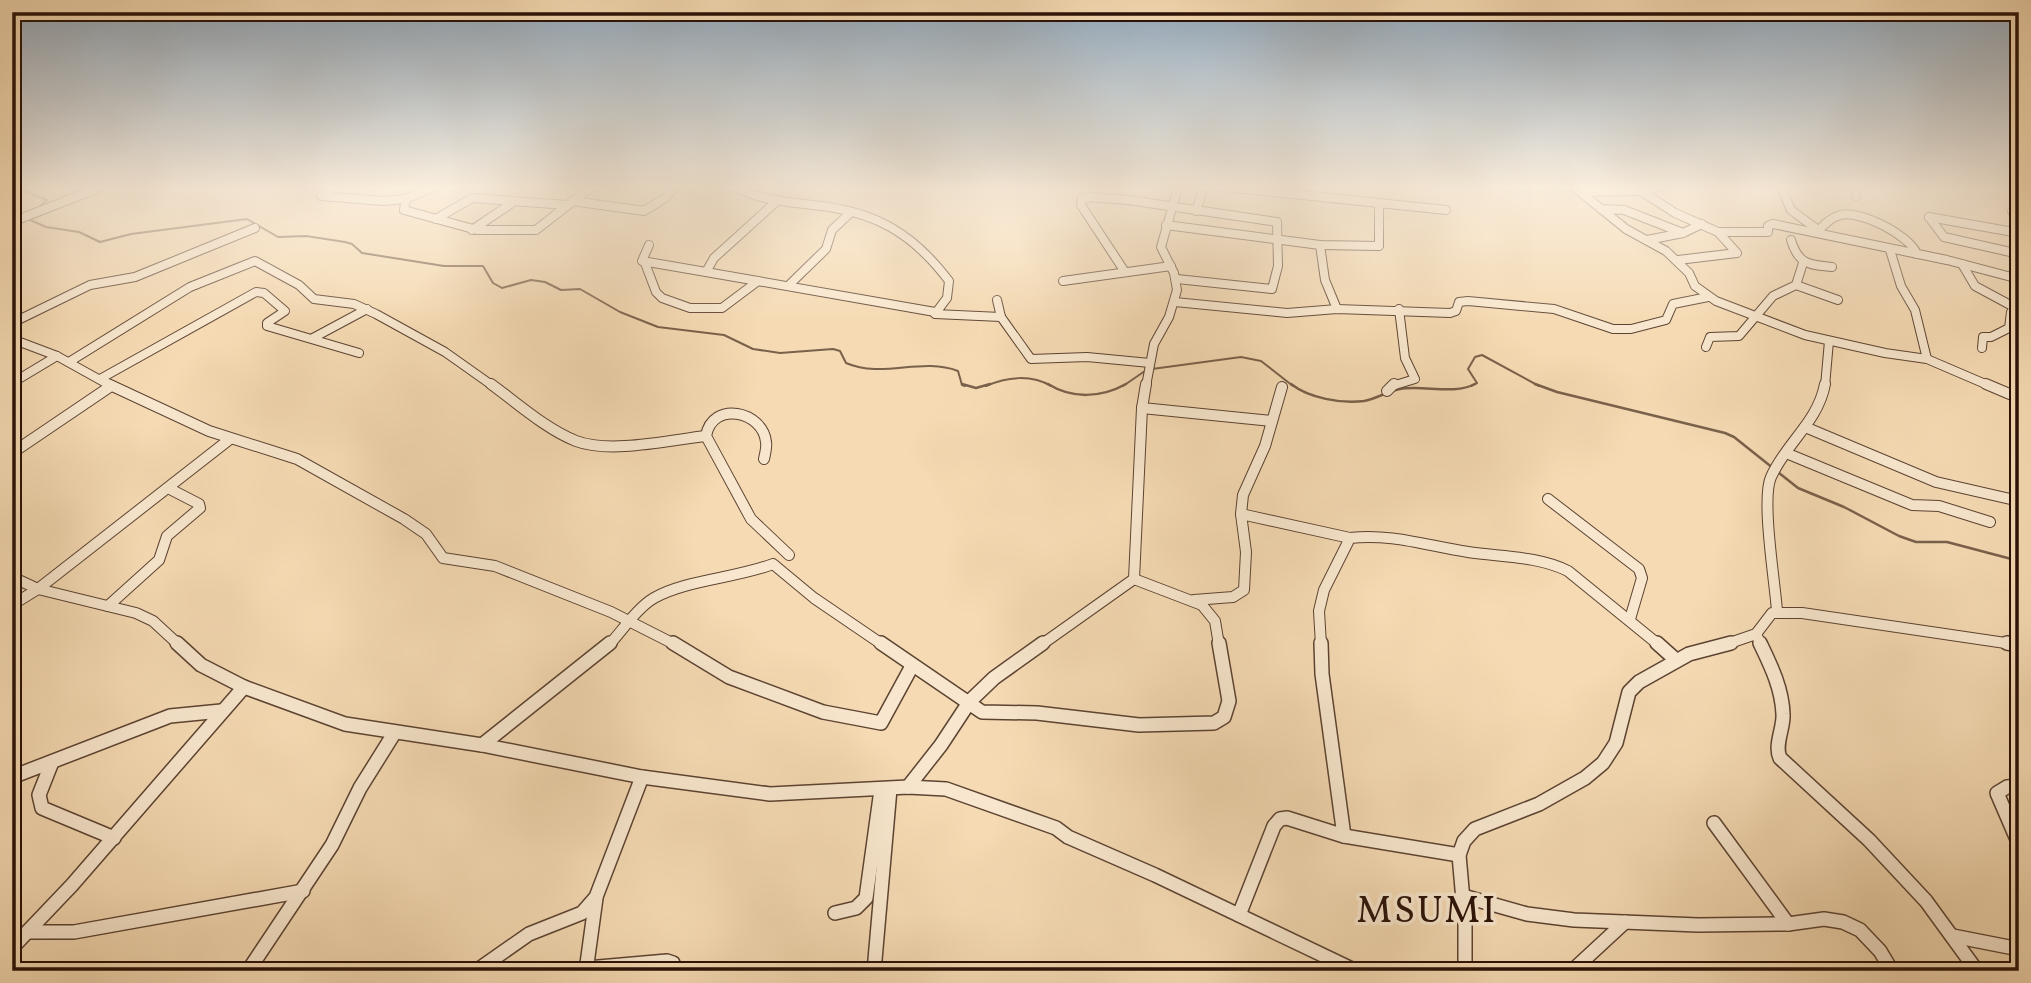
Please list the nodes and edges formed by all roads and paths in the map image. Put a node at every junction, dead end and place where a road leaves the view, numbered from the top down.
1 (243, 233) edge
2 (742, 233) edge
3 (831, 233) edge
4 (904, 233) edge
5 (1097, 233) edge
6 (1164, 233) edge
7 (1224, 233) edge
8 (1277, 233) edge
9 (1379, 233) edge
10 (1633, 233) edge
11 (1683, 233) edge
12 (1719, 233) edge
13 (1825, 233) edge
14 (1892, 233) edge
15 (1940, 233) edge
16 (1277, 240) junction
17 (1647, 240) junction
18 (1791, 240) dead end
19 (1320, 244) junction
20 (649, 246) dead end
21 (1890, 250) junction
22 (1917, 254) junction
23 (2019, 254) edge
24 (1678, 260) junction
25 (645, 263) junction
26 (1803, 263) junction
27 (1962, 264) junction
28 (1171, 266) junction
29 (1832, 267) dead end
30 (706, 272) junction
31 (1125, 272) junction
32 (1177, 279) junction
33 (2019, 279) edge
34 (758, 281) junction
35 (1063, 281) dead end
36 (1796, 285) junction
37 (788, 286) junction
38 (1708, 297) junction
39 (997, 300) dead end
40 (1838, 300) dead end
41 (1175, 302) junction
42 (2016, 306) edge
43 (367, 309) junction
44 (1336, 309) junction
45 (1399, 310) junction
46 (935, 312) junction
47 (1001, 317) junction
48 (1753, 317) junction
49 (12, 323) edge
50 (313, 338) junction
51 (12, 339) edge
52 (1829, 341) junction
53 (1706, 347) dead end
54 (1982, 348) dead end
55 (359, 353) dead end
56 (57, 356) junction
57 (1927, 359) junction
58 (69, 362) junction
59 (1150, 364) junction
60 (100, 379) junction
61 (12, 383) edge
62 (111, 386) junction
63 (1282, 387) dead end
64 (1387, 391) dead end
65 (2019, 398) edge
66 (1142, 408) junction
67 (1272, 421) junction
68 (1805, 427) junction
69 (706, 436) junction
70 (230, 439) junction
71 (12, 453) edge
72 (1786, 453) junction
73 (764, 459) dead end
74 (168, 488) junction
75 (1548, 499) dead end
76 (2019, 500) edge
77 (1241, 514) junction
78 (1990, 522) dead end
79 (1350, 538) junction
80 (789, 555) dead end
81 (12, 577) edge
82 (1134, 579) junction
83 (38, 589) junction
84 (1190, 600) junction
85 (12, 605) edge
86 (108, 606) junction
87 (1777, 611) junction
88 (1630, 619) junction
89 (631, 622) junction
90 (1756, 634) junction
91 (2019, 645) edge
92 (1676, 660) junction
93 (912, 666) junction
94 (244, 687) junction
95 (970, 701) junction
96 (221, 711) junction
97 (395, 732) junction
98 (482, 745) junction
99 (51, 762) junction
100 (12, 777) edge
101 (642, 777) junction
102 (2019, 786) edge
103 (908, 787) junction
104 (886, 789) junction
105 (1714, 823) dead end
106 (1344, 836) junction
107 (114, 838) junction
108 (2019, 844) edge
109 (1459, 855) junction
110 (303, 891) junction
111 (596, 897) junction
112 (1463, 897) junction
113 (835, 913) dead end
114 (1239, 915) junction
115 (1625, 922) junction
116 (1788, 924) junction
117 (28, 932) junction
118 (1953, 936) junction
119 (12, 948) edge
120 (2019, 949) edge
121 (587, 969) edge
122 (1468, 970) edge
123 (248, 971) edge
124 (476, 971) edge
125 (675, 971) edge
126 (874, 971) edge
127 (1356, 971) edge
128 (1572, 971) edge
129 (1892, 971) edge
130 (1977, 971) edge

1 - 49 street
2 - 30 street
3 - 37 street
4 - 46 street
5 - 31 street
6 - 28 street
7 - 16 street
8 - 16 street
9 - 19 street
10 - 17 street
11 - 17 street
12 - 24 street
13 - 21 street
14 - 22 street
15 - 23 street
16 - 19 street
16 - 32 street
17 - 24 street
18 - 26 street
19 - 44 street
20 - 25 street
21 - 22 street
21 - 57 street
22 - 27 street
24 - 38 street
25 - 30 street
25 - 34 street
26 - 29 street
26 - 36 street
27 - 33 street
27 - 42 street
28 - 31 street
28 - 32 street
30 - 34 street
31 - 35 street
32 - 41 street
34 - 37 street
36 - 40 street
36 - 48 street
37 - 46 street
38 - 45 street
38 - 48 street
39 - 47 street
41 - 44 street
41 - 59 street
42 - 54 street
43 - 50 street
43 - 58 street
43 - 69 street
44 - 45 street
45 - 64 street
46 - 47 street
47 - 59 street
48 - 52 street
48 - 53 street
50 - 55 street
50 - 60 street
51 - 56 street
52 - 57 street
52 - 68 street
56 - 58 street
56 - 61 street
57 - 65 street
58 - 60 street
59 - 66 street
60 - 62 street
62 - 70 street
62 - 71 street
63 - 67 street
66 - 67 street
66 - 82 street
67 - 77 street
68 - 72 street
68 - 76 street
69 - 73 street
69 - 80 street
70 - 74 street
70 - 89 street
72 - 78 street
72 - 87 street
74 - 83 street
74 - 86 street
75 - 88 street
77 - 79 street
77 - 84 street
79 - 88 street
79 - 106 street
81 - 83 street
82 - 84 street
82 - 95 street
83 - 85 street
83 - 86 street
84 - 95 street
86 - 94 street
87 - 90 street
87 - 91 street
88 - 92 street
89 - 93 street
89 - 93 street
89 - 98 street
90 - 92 street
90 - 118 street
92 - 109 street
93 - 95 street
94 - 96 street
94 - 97 street
95 - 103 street
96 - 99 street
96 - 107 street
97 - 98 street
97 - 110 street
98 - 101 street
99 - 100 street
99 - 107 street
101 - 104 street
101 - 111 street
102 - 108 street
103 - 104 street
103 - 114 street
104 - 113 street
104 - 126 street
105 - 116 street
106 - 109 street
106 - 114 street
107 - 117 street
109 - 112 street
110 - 117 street
110 - 123 street
111 - 121 street
111 - 124 street
112 - 115 street
112 - 122 street
114 - 127 street
115 - 116 street
115 - 128 street
116 - 129 street
117 - 119 street
118 - 120 street
118 - 130 street
121 - 125 street

